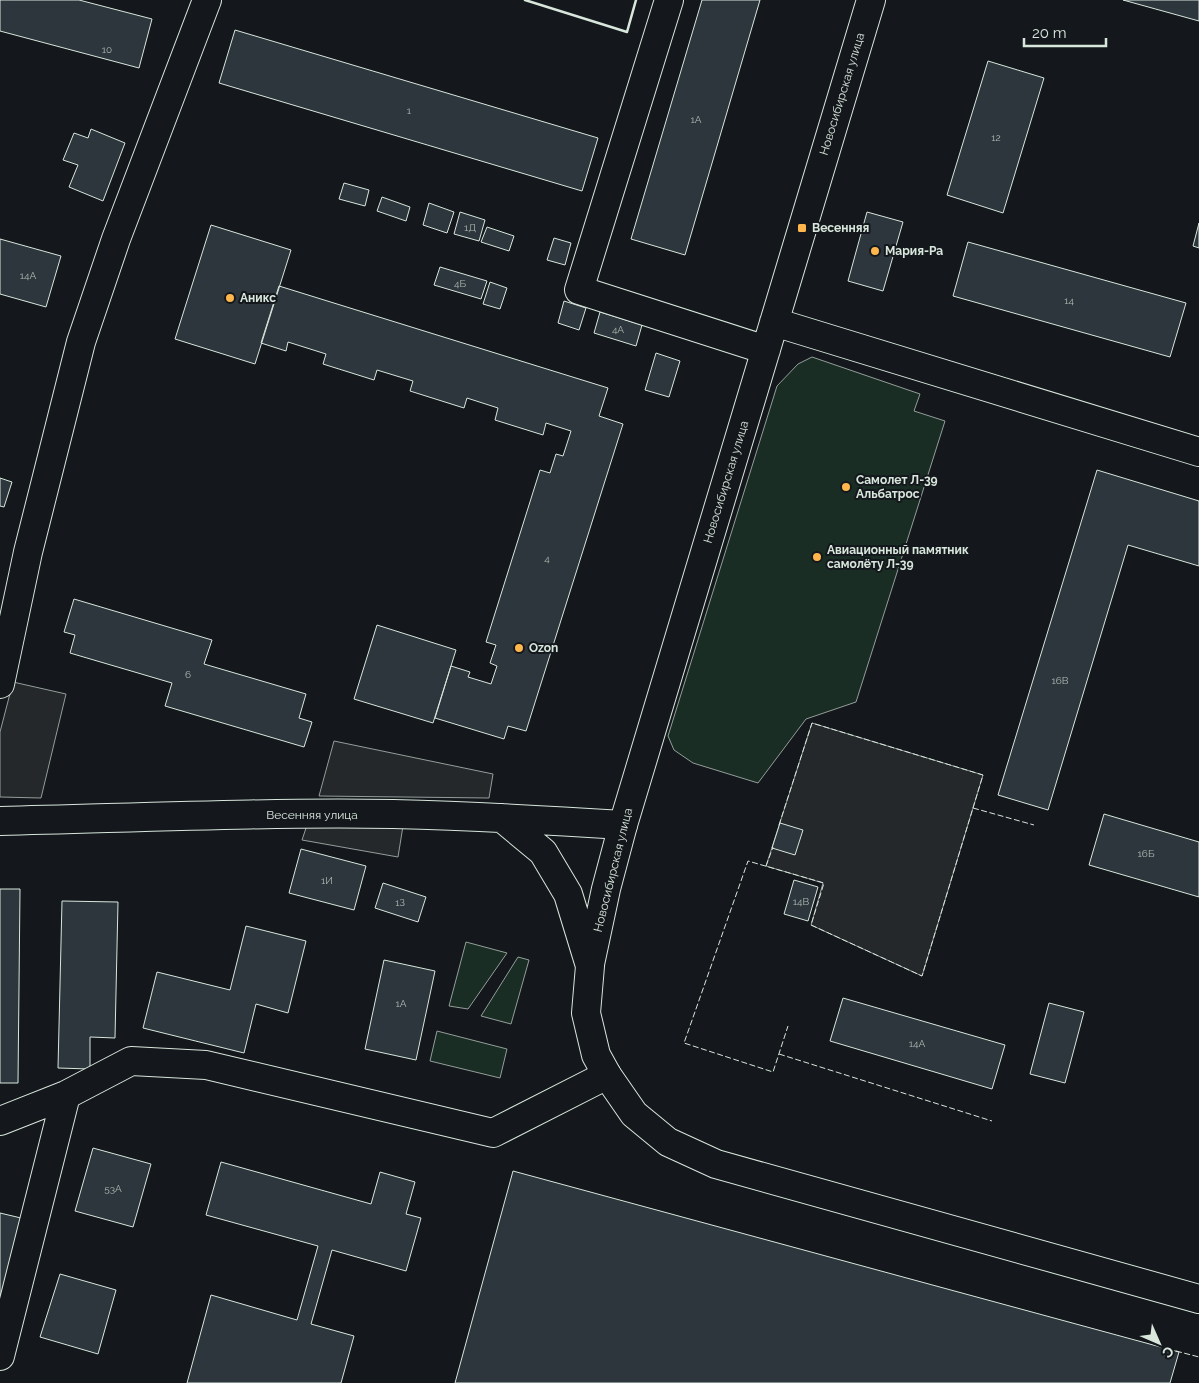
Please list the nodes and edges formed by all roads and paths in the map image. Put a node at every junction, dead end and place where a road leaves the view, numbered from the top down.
1 (207, 0) edge
2 (669, 0) edge
3 (871, 0) edge
4 (774, 322) junction
5 (766, 350) junction
6 (1199, 452) edge
7 (0, 684) edge
8 (502, 818) junction
9 (0, 821) edge
10 (623, 825) junction
11 (590, 966) junction
12 (607, 1075) junction
13 (66, 1096) junction
14 (0, 1121) edge
15 (1199, 1299) edge
16 (0, 1356) edge

1 - 7 main road
2 - 5 main road
3 - 4 main road, Новосибирская улица
4 - 5 main road, Новосибирская улица
4 - 6 main road
5 - 10 main road, Новосибирская улица
8 - 9 main road, Весенняя улица
8 - 10 main road, Весенняя улица
8 - 11 main road
10 - 11 main road, Новосибирская улица
11 - 12 main road, Новосибирская улица
12 - 13 main road
12 - 15 main road, Новосибирская улица
13 - 14 main road
13 - 16 main road

